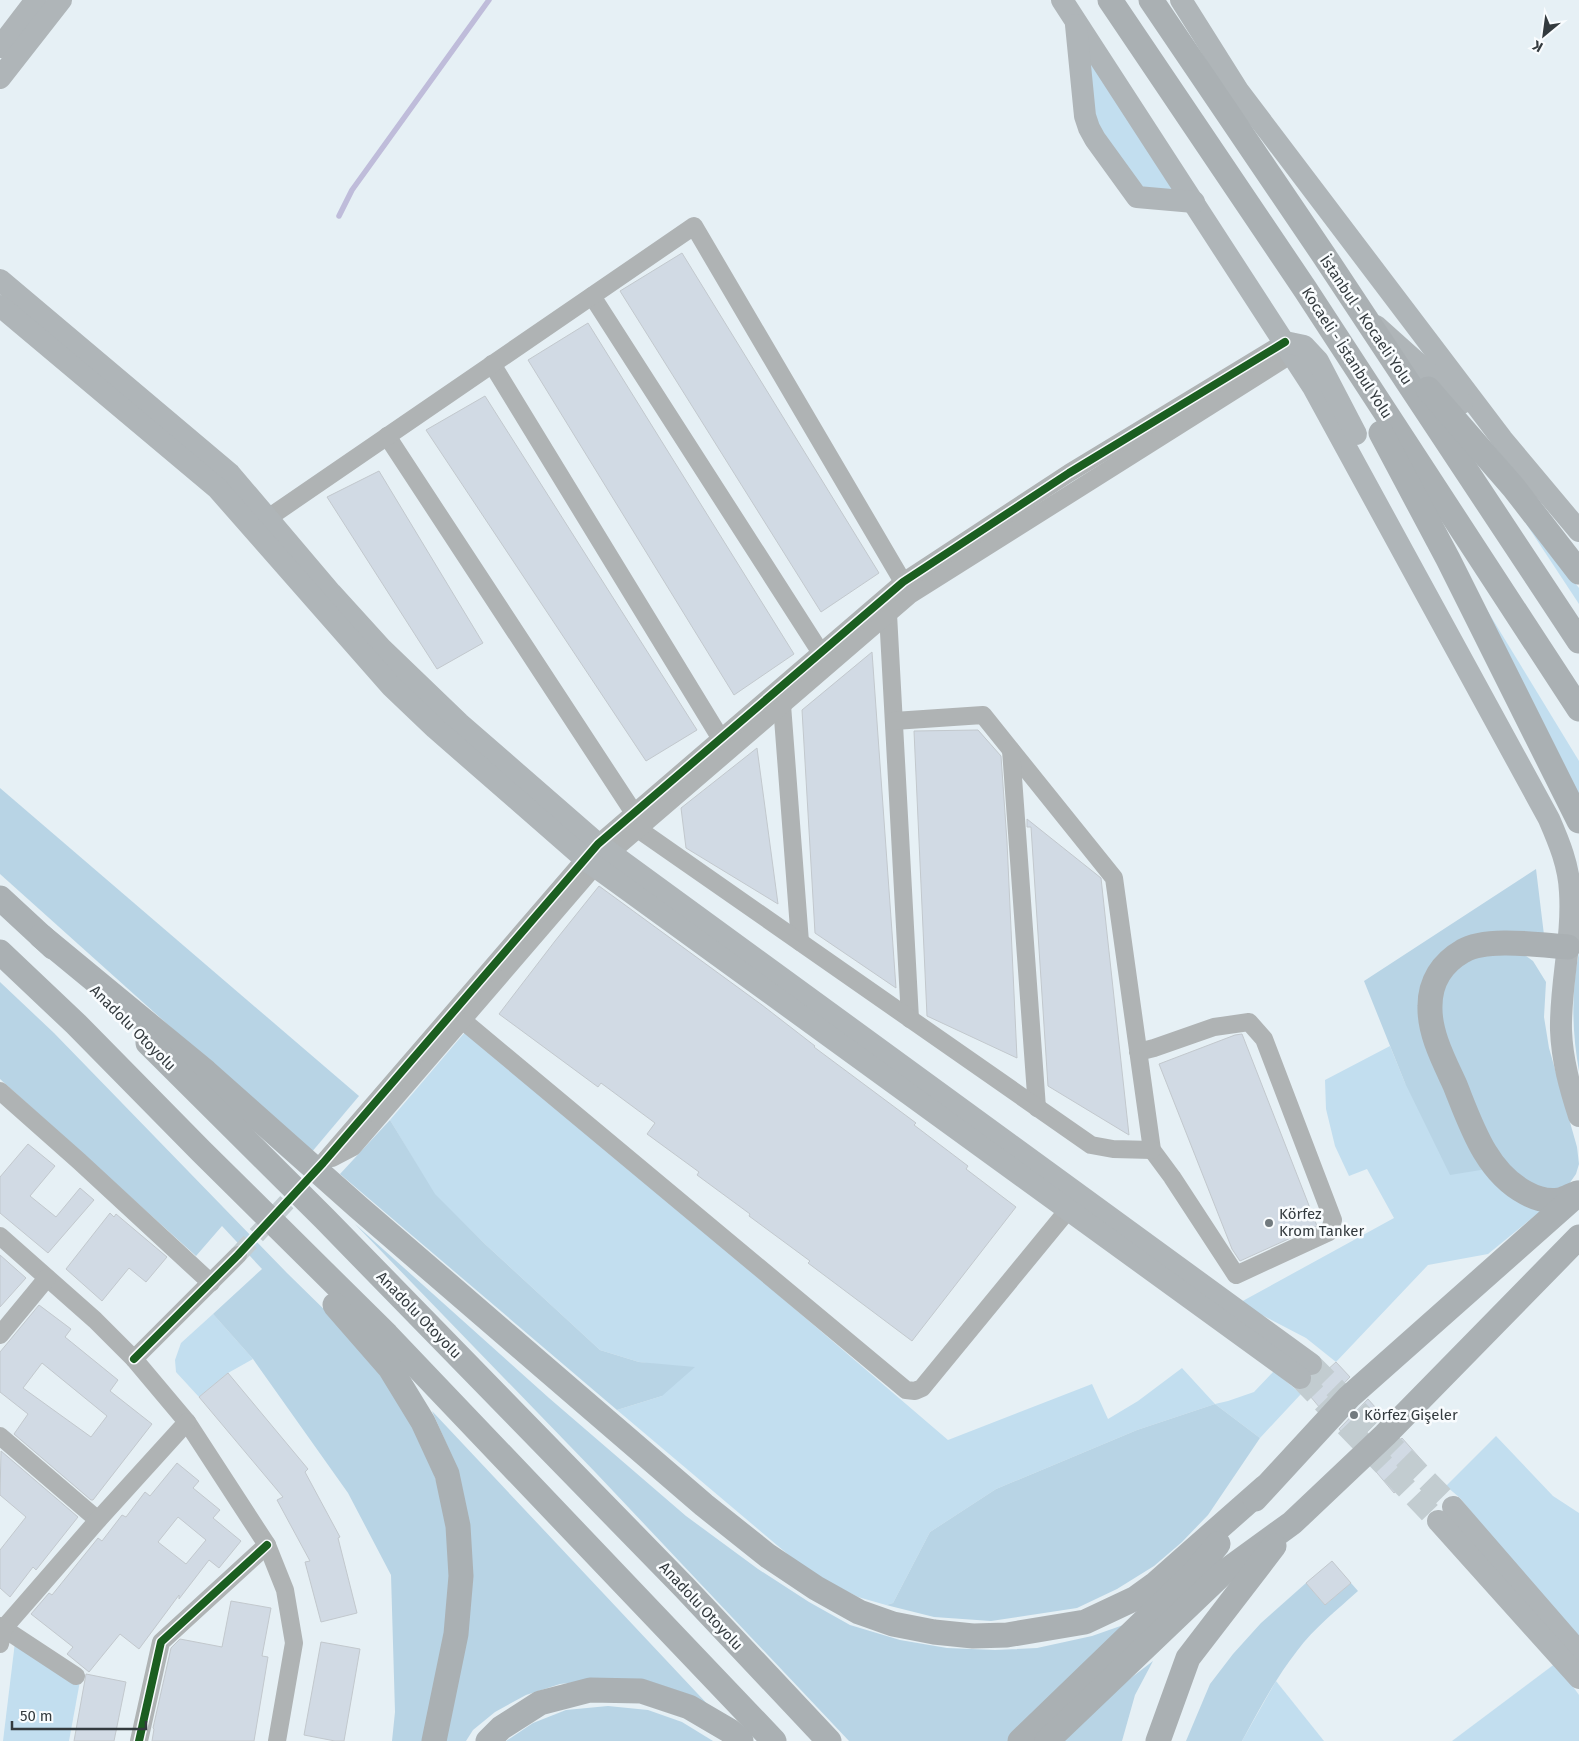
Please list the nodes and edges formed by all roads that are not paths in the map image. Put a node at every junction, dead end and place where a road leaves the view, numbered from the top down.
1 (36, 0) edge
2 (61, 0) edge
3 (1062, 0) edge
4 (1110, 0) edge
5 (1151, 0) edge
6 (1181, 0) edge
7 (1076, 22) junction
8 (0, 47) edge
9 (0, 78) edge
10 (1239, 92) junction
11 (1194, 202) junction
12 (1323, 254) junction
13 (0, 280) edge
14 (1305, 289) junction
15 (592, 296) junction
16 (0, 306) edge
17 (1361, 312) junction
18 (1288, 348) junction
19 (492, 364) junction
20 (387, 436) junction
21 (1502, 439) junction
22 (268, 518) junction
23 (1579, 531) edge
24 (1579, 572) edge
25 (903, 582) junction
26 (888, 614) junction
27 (1579, 641) edge
28 (821, 653) junction
29 (782, 705) junction
30 (1579, 708) edge
31 (894, 721) junction
32 (721, 739) junction
33 (1011, 750) junction
34 (636, 821) junction
35 (1579, 821) edge
36 (597, 855) junction
37 (1579, 868) edge
38 (0, 898) edge
39 (41, 936) junction
40 (800, 942) junction
41 (1573, 944) edge
42 (0, 952) edge
43 (458, 1016) junction
44 (910, 1019) junction
45 (1138, 1052) junction
46 (1579, 1071) edge
47 (0, 1091) edge
48 (1037, 1108) junction
49 (1579, 1116) edge
50 (1152, 1150) junction
51 (200, 1151) junction
52 (1579, 1193) edge
53 (1068, 1210) junction
54 (0, 1236) edge
55 (1579, 1236) edge
56 (238, 1255) tunnel mouth
57 (48, 1278) junction
58 (211, 1283) junction
59 (0, 1335) edge
60 (134, 1359) junction
61 (187, 1422) junction
62 (0, 1436) edge
63 (1265, 1487) junction
64 (98, 1520) junction
65 (1292, 1523) junction
66 (267, 1546) junction
67 (1, 1633) edge
68 (1579, 1652) edge
69 (76, 1676) dead end
70 (1579, 1678) edge
71 (139, 1741) edge
72 (277, 1741) edge
73 (434, 1741) edge
74 (488, 1741) edge
75 (741, 1741) edge
76 (774, 1741) edge
77 (829, 1741) edge
78 (1020, 1741) edge
79 (1047, 1741) edge
80 (1158, 1741) edge

1 - 8 main road
2 - 9 main road
3 - 7 main road
4 - 14 highway, Kocaeli - İstanbul Yolu
5 - 12 highway, İstanbul - Kocaeli Yolu
6 - 10 main road
7 - 11 main road
7 - 11 main road
10 - 12 main road
10 - 21 main road
11 - 18 main road
12 - 17 highway, İstanbul - Kocaeli Yolu
13 - 22 main road
14 - 30 highway, Kocaeli - İstanbul Yolu
14 - 35 highway
15 - 19 street
15 - 25 street
15 - 28 street
16 - 36 main road
17 - 21 main road
17 - 24 highway
17 - 27 highway, İstanbul - Kocaeli Yolu
18 - 25 street
18 - 26 street
18 - 37 main road
18 - 41 main road
19 - 20 street
19 - 32 street
20 - 22 street
20 - 34 street
21 - 23 main road
22 - 36 main road
25 - 28 street
26 - 29 street
26 - 31 street
28 - 32 street
29 - 34 street
29 - 40 street
31 - 33 street
31 - 44 street
32 - 34 street
33 - 45 street
33 - 48 street
34 - 36 street
34 - 40 street
36 - 43 street
36 - 53 main road
36 - 53 main road
38 - 39 highway, Anadolu Otoyolu
39 - 63 highway
39 - 77 highway, Anadolu Otoyolu
40 - 44 street
41 - 46 main road
41 - 49 main road
41 - 52 highway
42 - 51 highway
43 - 43 street
43 - 53 street
44 - 48 street
45 - 50 street
45 - 50 street
47 - 58 street
48 - 50 street
51 - 73 highway
51 - 76 highway
52 - 63 highway
54 - 57 street
55 - 65 highway
56 - 58 street
57 - 59 street
57 - 60 street
58 - 60 street
60 - 61 street
61 - 64 street
61 - 66 street
62 - 64 street
63 - 78 highway
64 - 67 street
65 - 79 highway
65 - 80 highway
66 - 71 street
66 - 72 street
67 - 69 street
68 - 70 main road
74 - 75 highway

